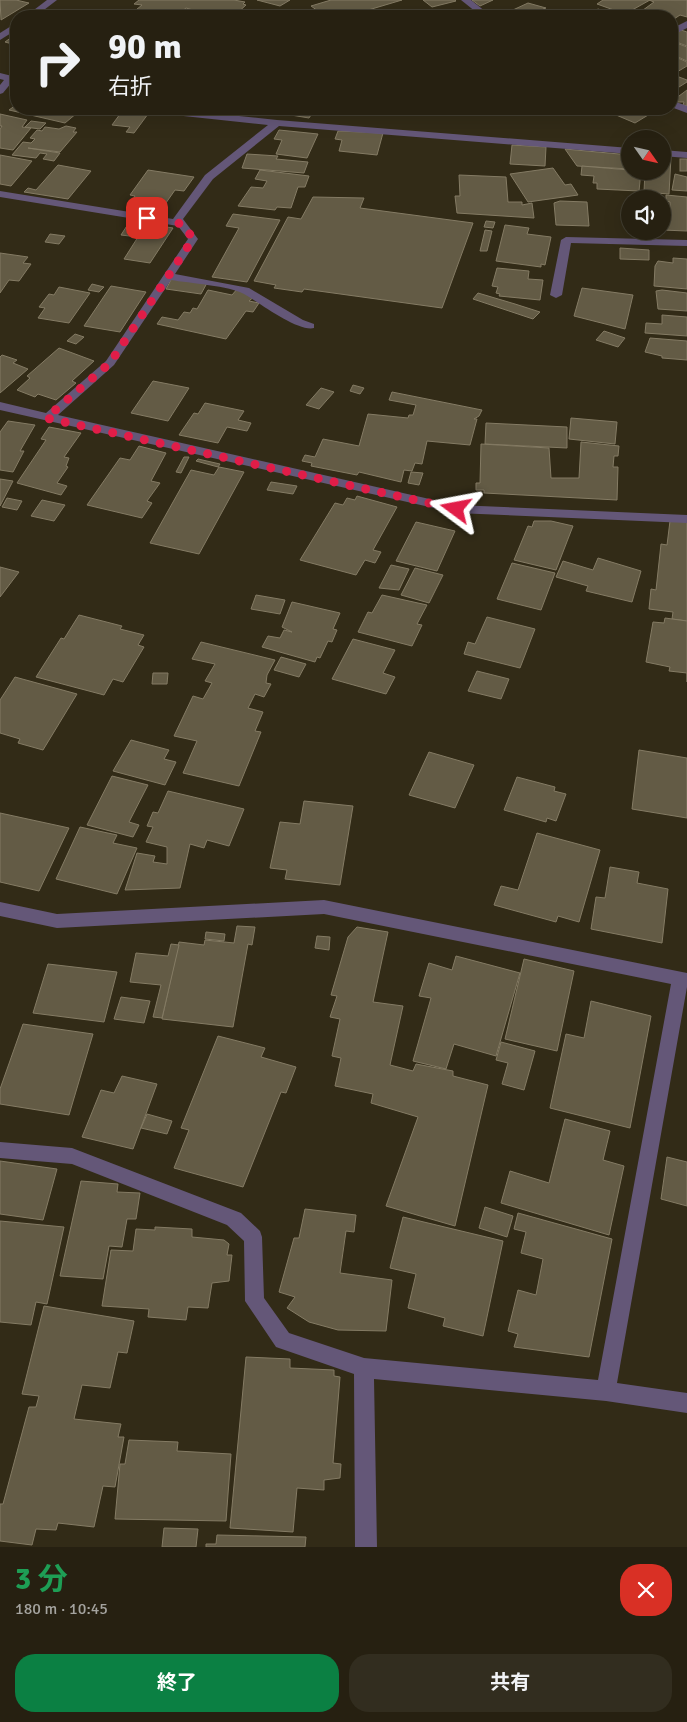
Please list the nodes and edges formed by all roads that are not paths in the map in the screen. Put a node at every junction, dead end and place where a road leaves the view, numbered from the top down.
1 (53, 0) edge
2 (465, 0) edge
3 (39, 10) edge
4 (478, 10) edge
5 (9, 78) edge
6 (0, 91) edge
7 (202, 115) edge
8 (277, 123) junction
9 (621, 150) edge
10 (671, 154) edge
11 (687, 155) edge
12 (0, 194) edge
13 (183, 224) junction
14 (687, 243) edge
15 (168, 276) junction
16 (556, 295) dead end
17 (310, 326) dead end
18 (2, 409) edge
19 (46, 418) junction
20 (687, 519) edge
21 (0, 910) edge
22 (683, 980) edge
23 (0, 1150) edge
24 (364, 1368) junction
25 (606, 1391) junction
26 (687, 1403) edge
27 (366, 1547) edge

1 - 3 street
2 - 4 street
5 - 6 street
7 - 8 street
8 - 9 street
8 - 13 street
10 - 11 street
12 - 13 street
13 - 15 street
14 - 16 street
15 - 17 street
15 - 19 street
18 - 19 street
19 - 20 street
21 - 22 street
22 - 25 street
23 - 24 street
24 - 25 street
24 - 27 street
25 - 26 street

